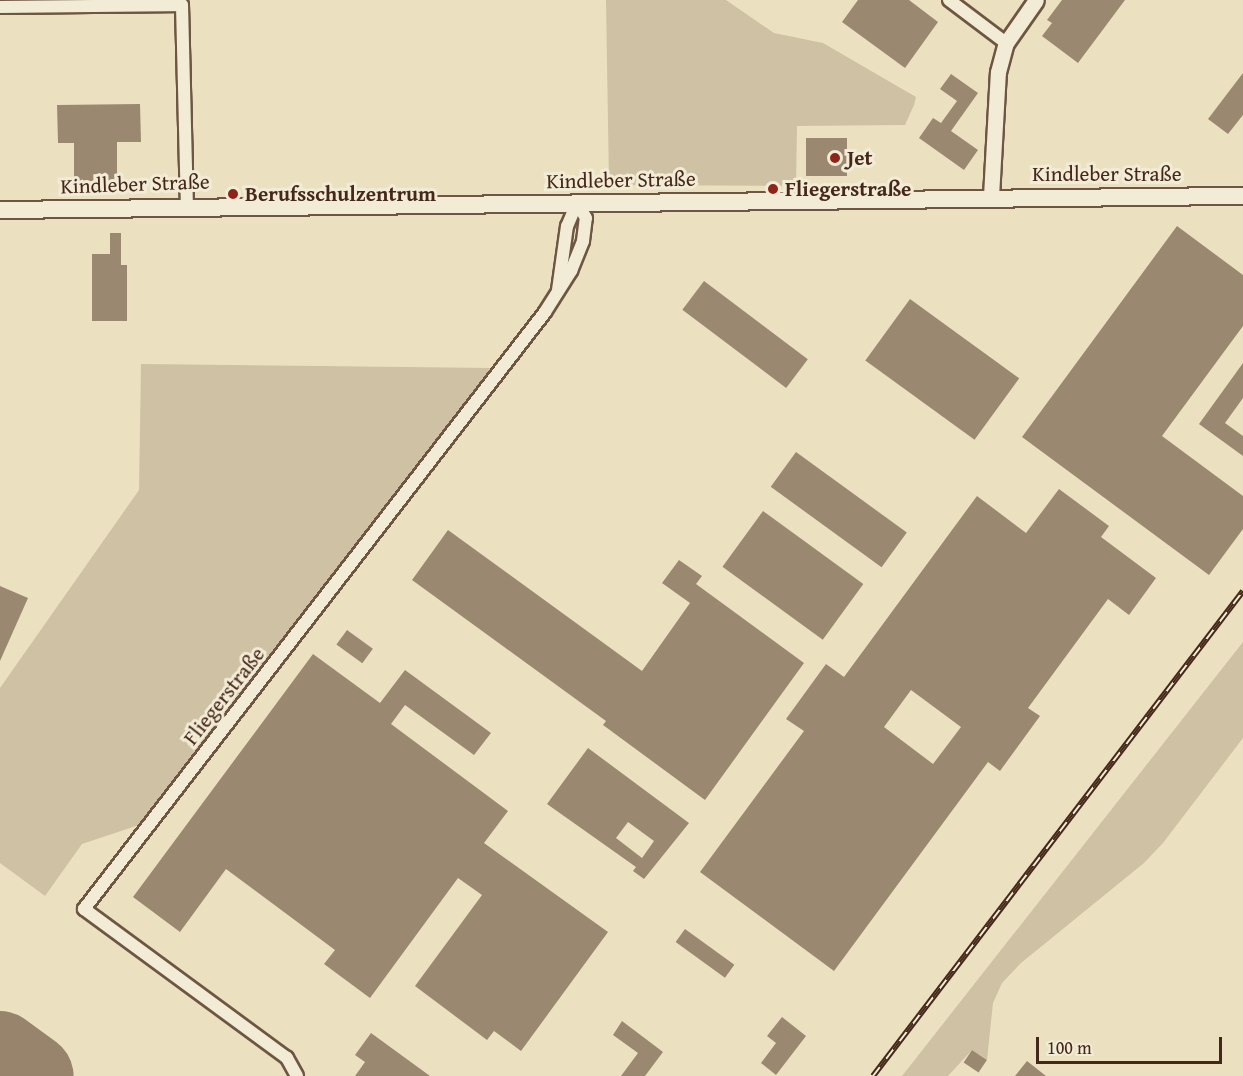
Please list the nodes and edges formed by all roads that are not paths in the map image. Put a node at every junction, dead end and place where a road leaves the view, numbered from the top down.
1 (949, 0) edge
2 (1036, 0) edge
3 (0, 7) edge
4 (1006, 43) junction
5 (991, 196) junction
6 (1243, 196) edge
7 (577, 203) junction
8 (187, 207) junction
9 (0, 210) edge
10 (558, 290) junction
11 (297, 1076) edge

1 - 4 street
2 - 4 street
3 - 8 street
4 - 5 street
5 - 6 main road, Kindleber Straße
5 - 7 main road, Kindleber Straße
7 - 8 main road, Kindleber Straße
7 - 10 street, Fliegerstraße
7 - 10 street, Fliegerstraße
8 - 9 main road, Kindleber Straße
10 - 11 street, Fliegerstraße

